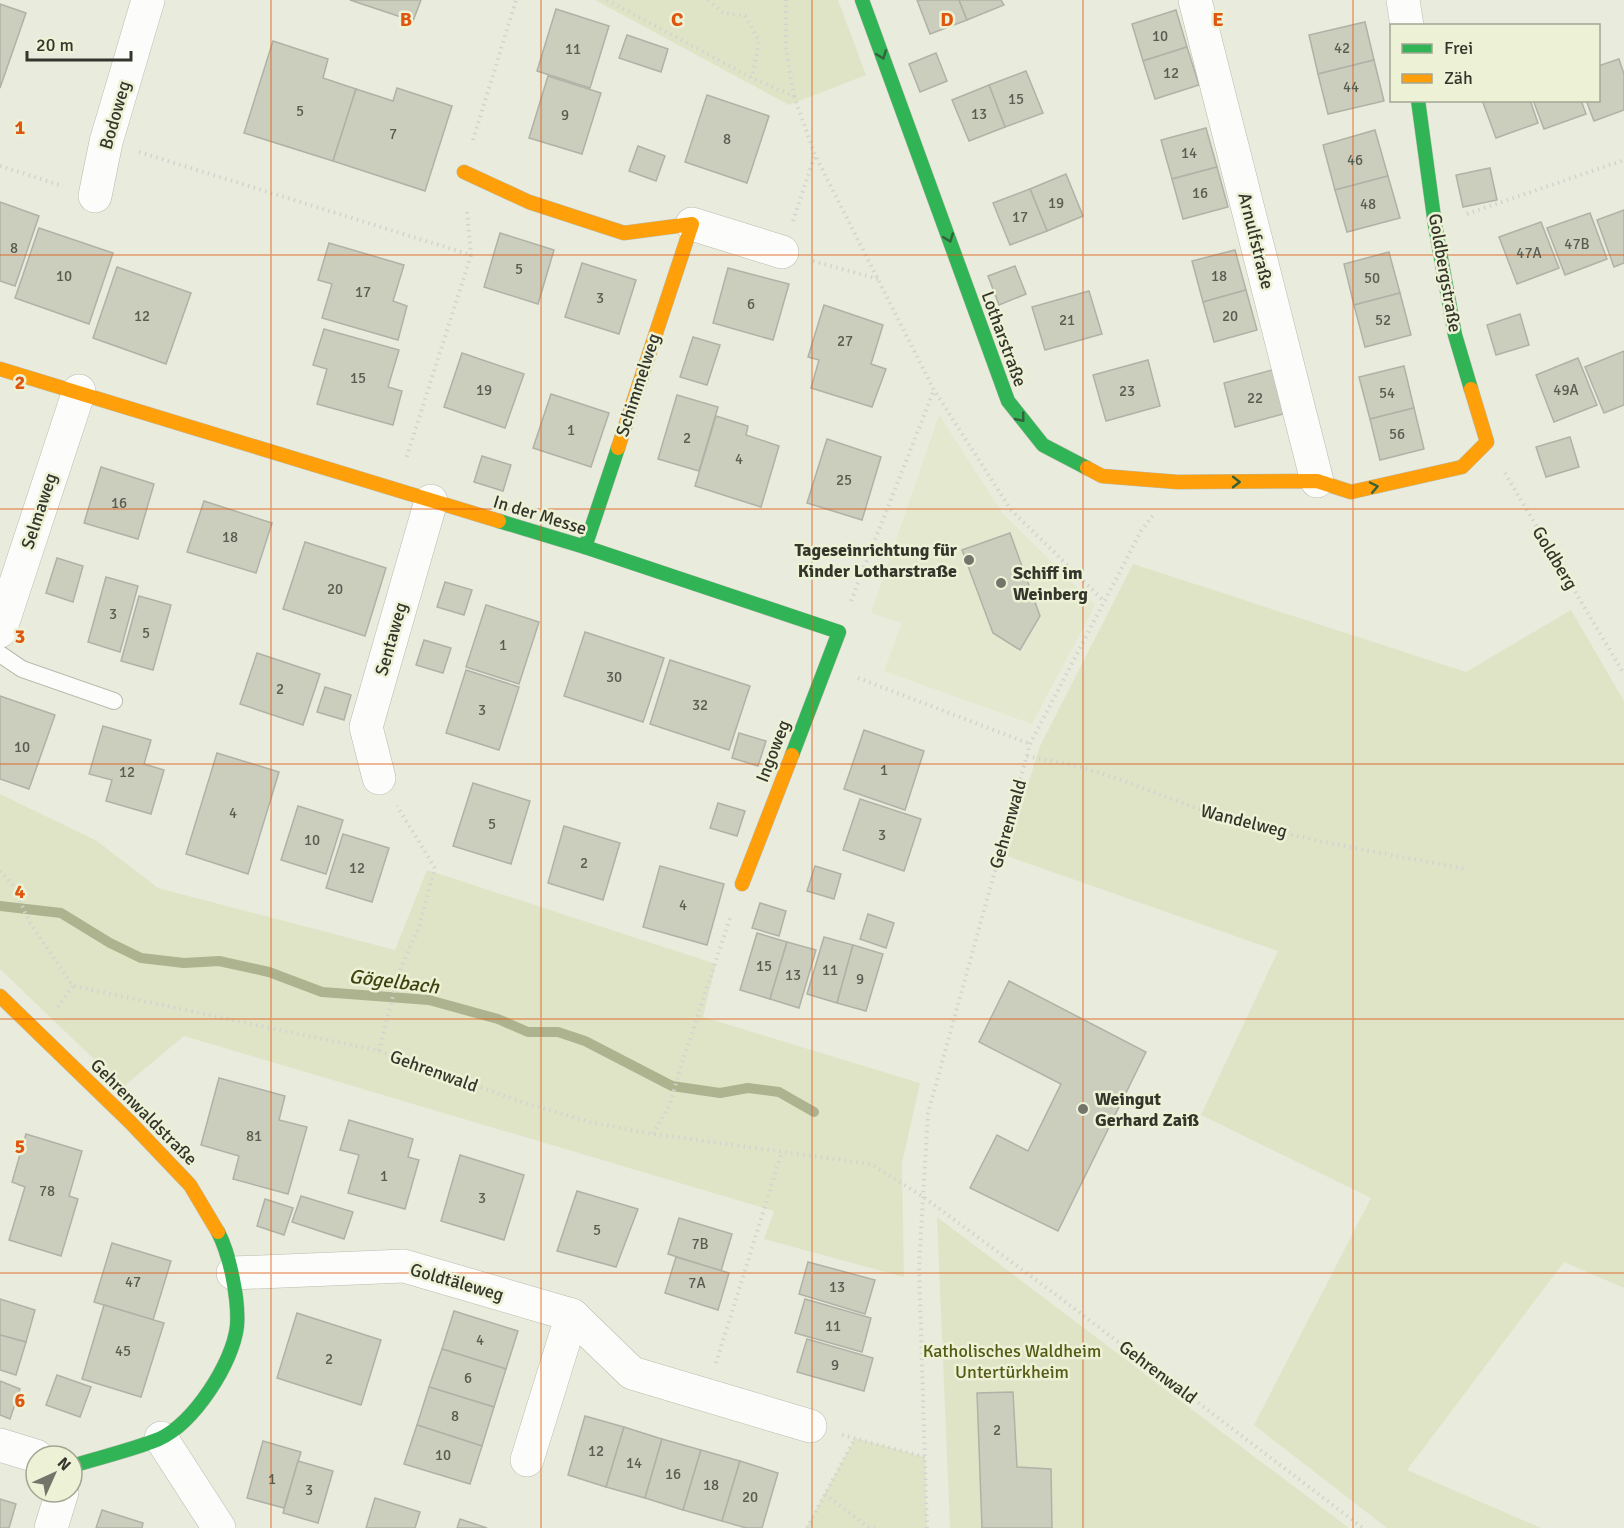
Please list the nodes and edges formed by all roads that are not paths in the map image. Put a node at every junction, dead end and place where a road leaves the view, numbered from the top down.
1 (148, 0) edge
2 (862, 0) edge
3 (1195, 0) edge
4 (1403, 0) edge
5 (1407, 24) edge
6 (1418, 102) edge
7 (464, 172) road end
8 (95, 196) road end
9 (692, 224) junction
10 (782, 252) road end
11 (0, 369) edge
12 (79, 391) junction
13 (1487, 442) joint
14 (1317, 481) junction
15 (430, 501) junction
16 (585, 547) junction
17 (0, 631) edge
18 (839, 632) joint
19 (0, 654) edge
20 (114, 701) dead end
21 (379, 778) road end
22 (742, 884) road end
23 (0, 996) edge
24 (232, 1274) junction
25 (572, 1315) junction
26 (810, 1426) road end
27 (161, 1438) junction
28 (0, 1445) edge
29 (24, 1452) edge
30 (527, 1460) dead end
31 (84, 1462) edge
32 (58, 1504) edge
33 (51, 1528) edge
34 (219, 1528) edge

1 - 8 street, Bodoweg
2 -> 14 street, Lotharstraße
3 - 14 street, Arnulfstraße
4 - 5 street
6 - 13 street, Goldbergstraße
7 - 9 street
9 - 10 street
9 - 16 street, Schimmelweg
11 - 12 street, In der Messe
12 - 15 street, In der Messe
12 - 17 street, Selmaweg
14 -> 13 street, Lotharstraße
15 - 16 street, In der Messe
15 - 21 street, Sentaweg
16 - 18 street, In der Messe
18 - 22 street, Ingoweg
19 - 20 lane
23 - 24 street, Gehrenwaldstraße
24 - 25 street, Goldtäleweg
24 - 27 street, Gehrenwaldstraße
25 - 26 street, Goldtäleweg
25 - 30 street
27 - 31 street
27 - 34 street
28 - 29 street
32 - 33 street

